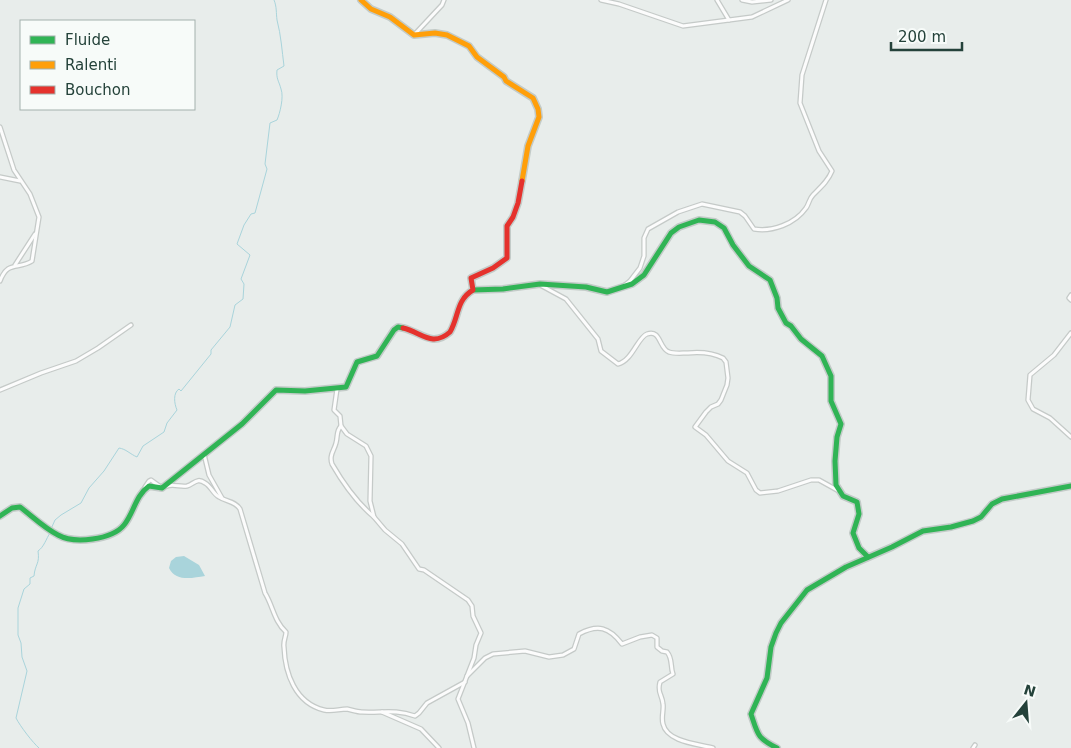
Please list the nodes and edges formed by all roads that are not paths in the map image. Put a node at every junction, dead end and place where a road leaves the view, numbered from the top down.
1 (361, 0) edge
2 (444, 0) edge
3 (601, 0) edge
4 (717, 0) edge
5 (742, 0) edge
6 (771, 0) edge
7 (788, 0) edge
8 (826, 0) edge
9 (729, 20) junction
10 (414, 35) junction
11 (0, 127) edge
12 (0, 177) edge
13 (21, 182) junction
14 (35, 232) junction
15 (15, 265) junction
16 (0, 281) edge
17 (540, 284) junction
18 (622, 287) junction
19 (473, 290) junction
20 (1071, 295) edge
21 (1071, 300) edge
22 (131, 325) dead end
23 (1071, 333) edge
24 (337, 389) junction
25 (0, 390) edge
26 (341, 426) junction
27 (1071, 437) edge
28 (204, 453) junction
29 (1071, 486) edge
30 (162, 487) junction
31 (838, 490) junction
32 (223, 499) junction
33 (0, 516) edge
34 (374, 517) junction
35 (868, 557) junction
36 (467, 676) junction
37 (465, 682) junction
38 (376, 712) junction
39 (439, 748) edge
40 (474, 748) edge
41 (713, 748) edge
42 (777, 748) edge

1 - 10 street
2 - 10 street
3 - 9 street
4 - 9 street
5 - 6 street
7 - 9 street
8 - 18 street
10 - 19 street
11 - 13 street
12 - 13 street
13 - 14 street
14 - 15 street
14 - 15 street
15 - 16 street
17 - 18 street
17 - 19 street
17 - 31 street
18 - 31 street
19 - 24 street
20 - 21 street
22 - 25 street
23 - 27 street
24 - 26 street
24 - 28 street
26 - 34 street
26 - 34 street
28 - 30 street
28 - 32 street
29 - 35 street
30 - 32 street
30 - 33 street
31 - 35 street
32 - 38 street
34 - 36 street
35 - 42 street
36 - 37 street
36 - 41 street
37 - 38 street
37 - 40 street
38 - 39 street

